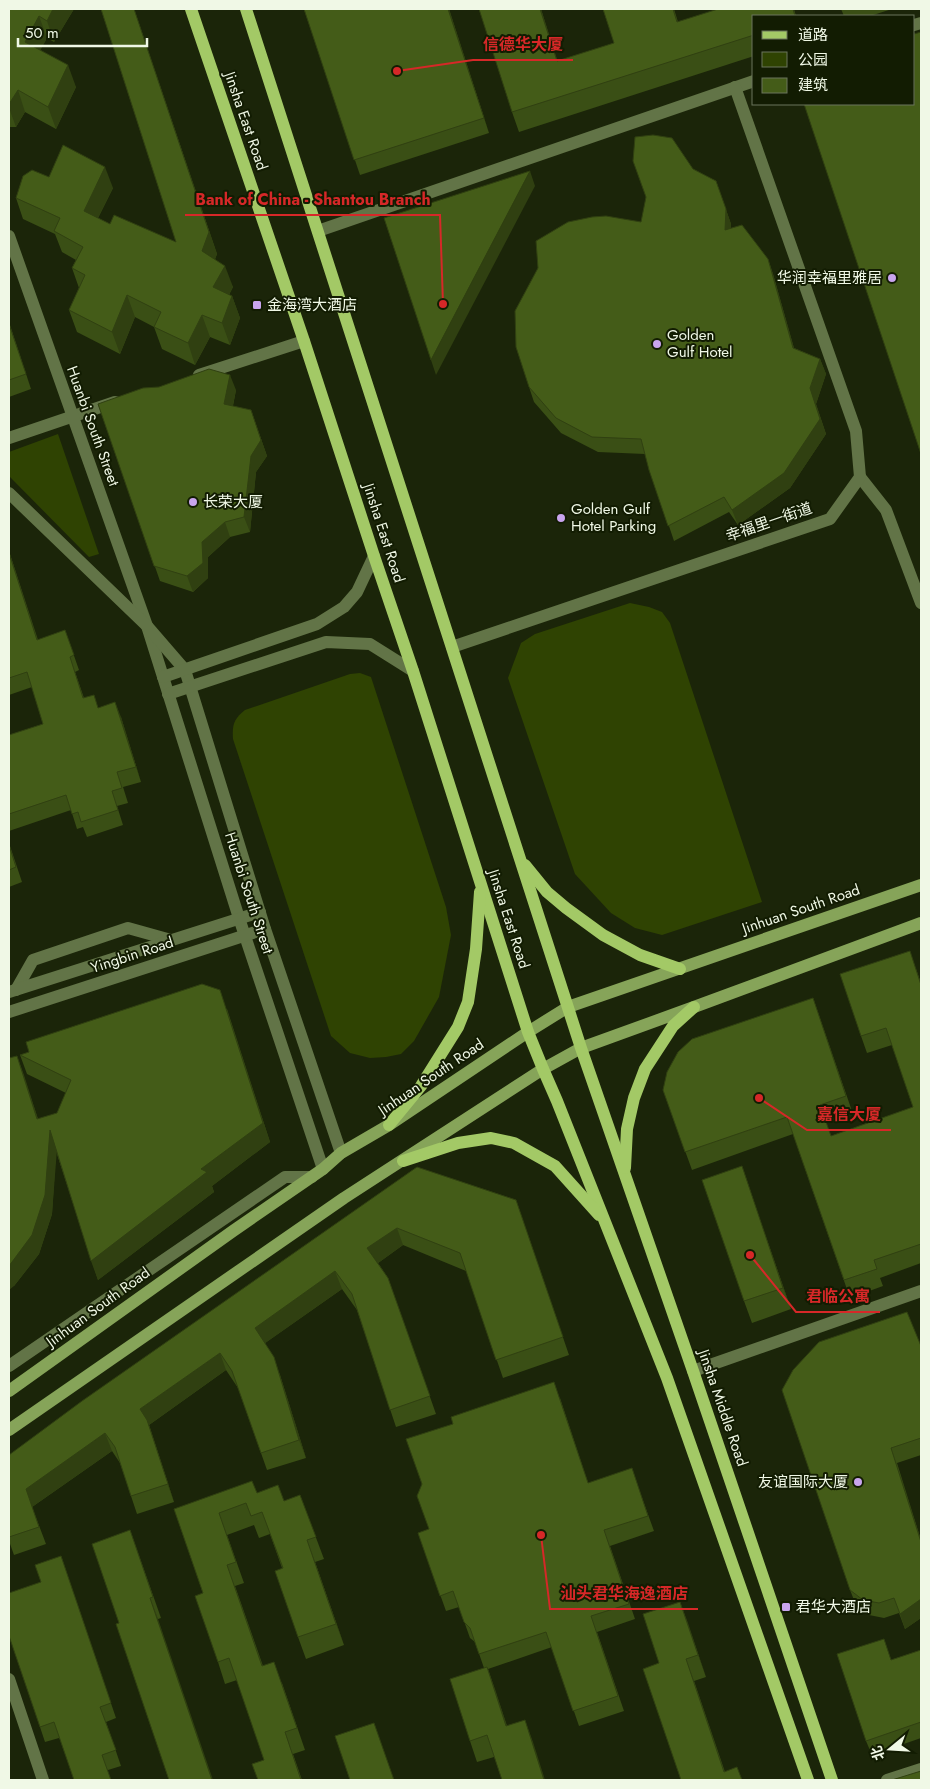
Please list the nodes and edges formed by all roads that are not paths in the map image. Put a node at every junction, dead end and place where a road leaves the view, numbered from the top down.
1 (191, 9) edge
2 (246, 9) edge
3 (752, 82) edge
4 (735, 87) junction
5 (318, 231) junction
6 (9, 236) edge
7 (304, 341) junction
8 (184, 380) edge
9 (128, 398) edge
10 (72, 416) junction
11 (9, 438) edge
12 (860, 477) junction
13 (9, 493) edge
14 (374, 556) junction
15 (921, 603) edge
16 (147, 626) junction
17 (452, 647) junction
18 (185, 670) junction
19 (413, 671) junction
20 (163, 677) junction
21 (191, 687) junction
22 (168, 694) junction
23 (520, 858) junction
24 (480, 884) junction
25 (921, 885) edge
26 (260, 912) junction
27 (239, 918) junction
28 (921, 922) edge
29 (265, 929) junction
30 (245, 935) junction
31 (172, 940) junction
32 (680, 969) junction
33 (12, 991) edge
34 (694, 1007) junction
35 (568, 1008) junction
36 (9, 1012) edge
37 (528, 1032) junction
38 (581, 1048) junction
39 (542, 1069) junction
40 (388, 1125) junction
41 (341, 1153) junction
42 (403, 1161) junction
43 (323, 1169) junction
44 (625, 1176) junction
45 (312, 1177) junction
46 (605, 1222) junction
47 (921, 1291) edge
48 (9, 1366) edge
49 (693, 1371) junction
50 (9, 1391) edge
51 (9, 1430) edge
52 (9, 1679) edge
53 (921, 1769) edge
54 (43, 1780) edge
55 (808, 1780) edge
56 (832, 1780) edge
57 (887, 1780) edge

1 - 7 main road, Jinsha East Road
2 - 5 main road, Jinsha East Road
3 - 4 street
4 - 5 street
4 - 12 street
5 - 17 main road, Jinsha East Road
6 - 10 street, Huanbi South Street
7 - 8 street
7 - 14 main road, Jinsha East Road
9 - 10 street
10 - 11 street
10 - 16 street, Huanbi South Street
12 - 15 street
12 - 17 street, 幸福里一街道
13 - 16 street
14 - 18 street
14 - 19 main road, Jinsha East Road
16 - 18 street, Huanbi South Street
16 - 20 street, Huanbi South Street
17 - 23 main road, Jinsha East Road
18 - 20 street
18 - 21 street, Huanbi South Street
19 - 21 street
19 - 24 main road, Jinsha East Road
20 - 22 street, Huanbi South Street
21 - 22 street
21 - 26 street, Huanbi South Street
22 - 27 street, Huanbi South Street
23 - 32 main road
23 - 35 main road, Jinsha East Road
24 - 37 main road, Jinsha East Road
24 - 40 main road
25 - 32 main road, Jinhuan South Road
26 - 27 street, Yingbin Road
26 - 29 street, Huanbi South Street
27 - 30 street, Huanbi South Street
27 - 31 street, Yingbin Road
28 - 34 main road
29 - 30 street, Yingbin Road
29 - 41 street, Huanbi South Street
30 - 36 street, Yingbin Road
30 - 43 street, Huanbi South Street
31 - 33 street, Yingbin Road
31 - 33 street
32 - 35 main road, Jinhuan South Road
34 - 38 main road
34 - 44 main road
35 - 37 main road, Jinhuan South Road
35 - 38 main road, Jinsha East Road
37 - 39 main road, Jinsha East Road
37 - 40 main road, Jinhuan South Road
38 - 39 main road
38 - 44 main road, Jinsha Middle Road
39 - 42 main road
39 - 46 main road
40 - 41 main road, Jinhuan South Road
41 - 43 main road, Jinhuan South Road
42 - 46 main road
42 - 51 main road
43 - 45 main road, Jinhuan South Road
44 - 49 main road, Jinsha Middle Road
45 - 48 street
45 - 50 main road, Jinhuan South Road
46 - 55 main road
47 - 49 street
49 - 56 main road, Jinsha Middle Road
52 - 54 street
53 - 57 street

